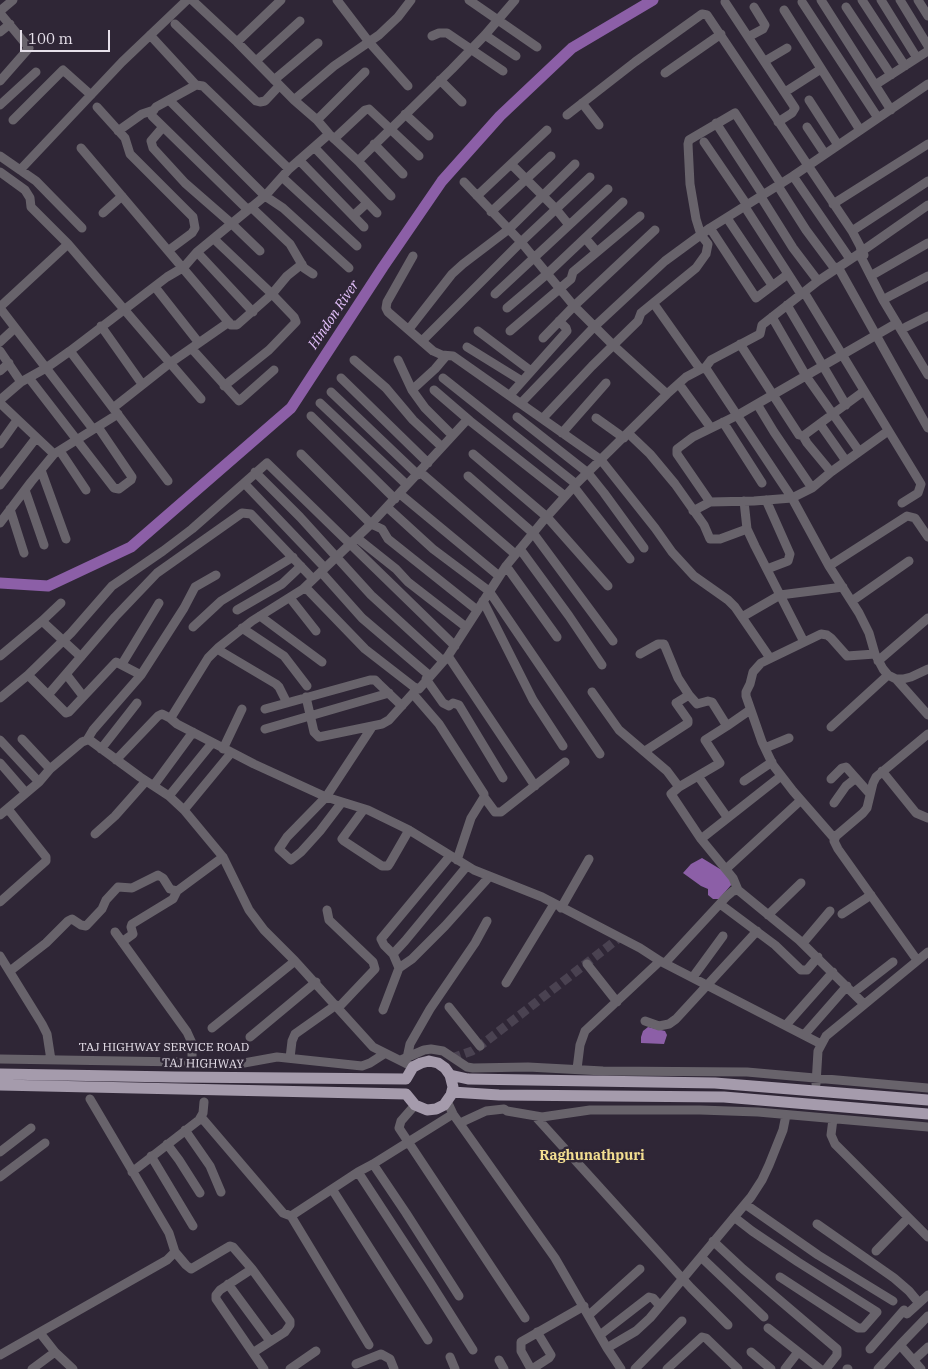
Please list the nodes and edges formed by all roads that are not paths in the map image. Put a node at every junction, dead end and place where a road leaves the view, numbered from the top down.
1 (13, 0) edge
2 (187, 0) edge
3 (192, 0) edge
4 (281, 0) edge
5 (337, 0) edge
6 (411, 0) edge
7 (469, 0) edge
8 (515, 0) edge
9 (820, 0) edge
10 (862, 0) edge
11 (881, 0) edge
12 (900, 0) edge
13 (918, 0) edge
14 (725, 2) dead end
15 (802, 2) dead end
16 (754, 7) dead end
17 (846, 7) dead end
18 (784, 10) dead end
19 (0, 12) edge
20 (928, 16) edge
21 (498, 20) junction
22 (300, 21) dead end
23 (10, 24) junction
24 (175, 24) dead end
25 (0, 32) edge
26 (721, 34) junction
27 (150, 35) junction
28 (485, 35) junction
29 (432, 36) dead end
30 (748, 36) junction
31 (237, 42) junction
32 (369, 42) junction
33 (318, 43) dead end
34 (928, 46) edge
35 (537, 48) dead end
36 (787, 48) dead end
37 (471, 49) junction
38 (928, 51) edge
39 (516, 56) dead end
40 (917, 58) junction
41 (256, 61) junction
42 (765, 61) junction
43 (905, 66) junction
44 (821, 69) junction
45 (503, 70) dead end
46 (36, 72) dead end
47 (365, 72) dead end
48 (665, 73) dead end
49 (891, 75) junction
50 (440, 80) junction
51 (0, 81) edge
52 (276, 83) junction
53 (928, 84) edge
54 (196, 85) junction
55 (408, 86) dead end
56 (875, 86) junction
57 (785, 92) junction
58 (91, 95) junction
59 (169, 100) junction
60 (294, 100) junction
61 (809, 100) dead end
62 (462, 102) dead end
63 (582, 103) junction
64 (0, 104) edge
65 (97, 107) dead end
66 (154, 110) junction
67 (890, 110) junction
68 (405, 114) junction
69 (568, 115) dead end
70 (878, 118) junction
71 (13, 120) dead end
72 (317, 120) junction
73 (778, 122) junction
74 (716, 123) junction
75 (599, 125) dead end
76 (164, 127) junction
77 (808, 127) dead end
78 (390, 129) junction
79 (547, 130) dead end
80 (860, 130) junction
81 (118, 131) junction
82 (429, 136) dead end
83 (332, 137) junction
84 (704, 142) dead end
85 (374, 144) junction
86 (928, 144) edge
87 (838, 145) junction
88 (314, 147) junction
89 (81, 148) dead end
90 (825, 154) junction
91 (0, 156) edge
92 (419, 156) dead end
93 (551, 156) dead end
94 (299, 160) junction
95 (358, 160) junction
96 (510, 164) junction
97 (575, 164) dead end
98 (808, 166) junction
99 (289, 169) junction
100 (20, 170) junction
101 (0, 172) edge
102 (404, 174) dead end
103 (793, 176) junction
104 (282, 177) junction
105 (590, 177) dead end
106 (526, 179) junction
107 (36, 181) junction
108 (464, 182) dead end
109 (928, 182) edge
110 (779, 185) junction
111 (608, 189) dead end
112 (25, 190) junction
113 (542, 195) junction
114 (122, 196) junction
115 (265, 196) junction
116 (391, 196) dead end
117 (477, 196) junction
118 (762, 196) junction
119 (623, 202) dead end
120 (367, 203) junction
121 (833, 204) junction
122 (928, 205) edge
123 (746, 206) junction
124 (249, 208) junction
125 (556, 209) junction
126 (491, 212) junction
127 (103, 213) dead end
128 (377, 213) dead end
129 (353, 216) junction
130 (640, 216) dead end
131 (727, 218) junction
132 (232, 224) junction
133 (569, 225) junction
134 (364, 227) dead end
135 (82, 228) dead end
136 (710, 228) junction
137 (509, 229) junction
138 (655, 230) dead end
139 (852, 232) junction
140 (701, 234) junction
141 (585, 238) junction
142 (214, 239) junction
143 (521, 242) junction
144 (928, 243) edge
145 (68, 244) junction
146 (357, 246) dead end
147 (169, 250) junction
148 (260, 251) dead end
149 (197, 252) junction
150 (597, 252) junction
151 (860, 253) junction
152 (413, 256) dead end
153 (534, 259) junction
154 (850, 259) junction
155 (302, 264) junction
156 (184, 267) junction
157 (349, 268) dead end
158 (836, 268) junction
159 (313, 274) dead end
160 (547, 274) junction
161 (788, 274) junction
162 (874, 274) junction
163 (928, 276) edge
164 (818, 281) junction
165 (772, 285) junction
166 (155, 287) junction
167 (560, 290) junction
168 (802, 293) junction
169 (272, 294) junction
170 (495, 294) dead end
171 (888, 298) junction
172 (654, 304) junction
173 (787, 305) junction
174 (574, 306) junction
175 (0, 308) edge
176 (507, 308) dead end
177 (124, 309) junction
178 (253, 312) junction
179 (772, 316) junction
180 (928, 316) edge
181 (559, 321) junction
182 (229, 322) junction
183 (902, 325) junction
184 (101, 326) junction
185 (594, 327) junction
186 (15, 328) junction
187 (408, 329) junction
188 (478, 331) dead end
189 (510, 331) dead end
190 (876, 336) junction
191 (542, 338) dead end
192 (422, 341) junction
193 (0, 342) edge
194 (199, 343) junction
195 (740, 344) junction
196 (613, 346) junction
197 (467, 347) dead end
198 (192, 349) junction
199 (0, 351) edge
200 (70, 351) junction
201 (842, 355) junction
202 (446, 356) junction
203 (354, 360) dead end
204 (398, 360) dead end
205 (8, 363) junction
206 (170, 363) junction
207 (928, 364) edge
208 (824, 366) junction
209 (46, 368) junction
210 (702, 368) junction
211 (274, 370) dead end
212 (0, 371) edge
213 (531, 371) junction
214 (928, 375) edge
215 (806, 376) junction
216 (341, 378) dead end
217 (443, 378) dead end
218 (25, 380) junction
219 (522, 381) junction
220 (606, 383) dead end
221 (142, 384) junction
222 (678, 384) junction
223 (224, 386) junction
224 (412, 390) junction
225 (434, 390) dead end
226 (864, 391) junction
227 (331, 392) dead end
228 (668, 394) junction
229 (773, 394) junction
230 (510, 395) junction
231 (201, 399) dead end
232 (0, 402) edge
233 (320, 403) dead end
234 (521, 403) junction
235 (757, 404) junction
236 (846, 405) junction
237 (116, 411) junction
238 (738, 415) junction
239 (832, 415) junction
240 (311, 416) dead end
241 (517, 417) dead end
242 (543, 418) junction
243 (596, 418) dead end
244 (17, 420) junction
245 (470, 421) junction
246 (724, 422) junction
247 (820, 424) junction
248 (96, 428) junction
249 (711, 428) junction
250 (928, 428) edge
251 (562, 432) junction
252 (888, 432) junction
253 (452, 435) junction
254 (626, 436) junction
255 (803, 436) junction
256 (36, 438) junction
257 (77, 439) junction
258 (0, 444) edge
259 (442, 448) junction
260 (859, 451) junction
261 (57, 453) junction
262 (302, 454) dead end
263 (473, 454) dead end
264 (601, 460) junction
265 (846, 461) junction
266 (428, 463) junction
267 (41, 470) junction
268 (255, 472) junction
269 (831, 472) junction
270 (588, 473) junction
271 (419, 474) junction
272 (777, 475) junction
273 (468, 476) dead end
274 (928, 477) edge
275 (168, 481) dead end
276 (918, 481) junction
277 (244, 483) junction
278 (0, 485) edge
279 (407, 485) junction
280 (575, 486) junction
281 (812, 488) junction
282 (25, 490) junction
283 (86, 490) dead end
284 (565, 496) junction
285 (397, 497) junction
286 (792, 498) junction
287 (766, 500) junction
288 (744, 501) junction
289 (710, 502) junction
290 (902, 503) dead end
291 (387, 507) junction
292 (10, 509) junction
293 (693, 511) junction
294 (547, 518) junction
295 (0, 523) edge
296 (371, 524) junction
297 (747, 529) junction
298 (533, 533) junction
299 (928, 537) edge
300 (66, 538) dead end
301 (354, 541) junction
302 (44, 545) dead end
303 (644, 548) dead end
304 (517, 552) junction
305 (24, 553) dead end
306 (293, 557) junction
307 (336, 558) junction
308 (630, 559) dead end
309 (909, 561) dead end
310 (301, 566) junction
311 (506, 566) junction
312 (829, 566) junction
313 (767, 569) junction
314 (323, 570) junction
315 (216, 575) dead end
316 (499, 576) junction
317 (313, 579) junction
318 (608, 586) dead end
319 (843, 586) junction
320 (303, 590) junction
321 (489, 591) junction
322 (780, 595) junction
323 (290, 598) junction
324 (483, 601) junction
325 (852, 601) junction
326 (61, 603) dead end
327 (159, 603) dead end
328 (237, 610) dead end
329 (477, 610) junction
330 (260, 616) junction
331 (742, 617) junction
332 (928, 618) edge
333 (42, 621) junction
334 (466, 626) junction
335 (193, 627) dead end
336 (242, 628) junction
337 (316, 631) dead end
338 (557, 637) dead end
339 (613, 641) dead end
340 (62, 642) junction
341 (804, 642) junction
342 (455, 646) junction
343 (216, 649) junction
344 (640, 654) dead end
345 (0, 656) edge
346 (81, 657) junction
347 (770, 658) junction
348 (877, 658) junction
349 (445, 659) junction
350 (322, 662) dead end
351 (122, 664) junction
352 (602, 665) dead end
353 (928, 669) edge
354 (66, 674) junction
355 (28, 675) junction
356 (141, 675) junction
357 (428, 677) junction
358 (892, 677) junction
359 (307, 686) dead end
360 (415, 692) junction
361 (592, 692) dead end
362 (389, 694) junction
363 (48, 695) junction
364 (689, 695) junction
365 (83, 696) junction
366 (306, 697) junction
367 (0, 698) edge
368 (137, 702) dead end
369 (287, 703) junction
370 (402, 706) junction
371 (242, 709) dead end
372 (265, 709) dead end
373 (750, 710) junction
374 (928, 715) edge
375 (310, 716) junction
376 (170, 718) junction
377 (372, 726) junction
378 (727, 726) junction
379 (831, 727) dead end
380 (264, 729) dead end
381 (193, 732) junction
382 (928, 734) edge
383 (789, 738) dead end
384 (22, 739) dead end
385 (0, 740) edge
386 (86, 740) junction
387 (212, 742) junction
388 (563, 746) dead end
389 (765, 748) junction
390 (101, 749) junction
391 (227, 751) junction
392 (645, 751) junction
393 (600, 754) dead end
394 (116, 760) junction
395 (565, 762) dead end
396 (772, 762) junction
397 (0, 763) edge
398 (50, 769) junction
399 (882, 771) junction
400 (698, 776) junction
401 (781, 776) junction
402 (503, 778) dead end
403 (856, 778) junction
404 (830, 779) dead end
405 (744, 781) dead end
406 (39, 782) junction
407 (150, 783) junction
408 (535, 786) junction
409 (679, 787) junction
410 (26, 793) junction
411 (870, 794) junction
412 (169, 796) junction
413 (326, 797) junction
414 (484, 797) junction
415 (801, 800) junction
416 (342, 802) junction
417 (834, 803) dead end
418 (8, 809) junction
419 (364, 809) junction
420 (184, 810) junction
421 (0, 815) edge
422 (727, 817) junction
423 (928, 818) edge
424 (409, 830) junction
425 (95, 834) dead end
426 (834, 838) junction
427 (701, 839) junction
428 (223, 857) junction
429 (453, 858) junction
430 (589, 858) dead end
431 (467, 866) junction
432 (726, 869) junction
433 (488, 877) junction
434 (800, 882) dead end
435 (738, 890) junction
436 (177, 891) junction
437 (871, 895) junction
438 (0, 902) edge
439 (720, 904) junction
440 (558, 906) junction
441 (326, 910) dead end
442 (830, 911) dead end
443 (842, 914) dead end
444 (768, 915) junction
445 (487, 921) dead end
446 (757, 931) junction
447 (114, 932) dead end
448 (723, 936) dead end
449 (122, 942) junction
450 (803, 943) junction
451 (928, 952) edge
452 (393, 954) junction
453 (0, 956) edge
454 (818, 957) junction
455 (917, 960) junction
456 (295, 961) junction
457 (662, 962) junction
458 (893, 962) dead end
459 (587, 964) dead end
460 (399, 968) junction
461 (10, 970) junction
462 (833, 972) junction
463 (692, 977) junction
464 (316, 982) junction
465 (506, 983) dead end
466 (708, 985) junction
467 (850, 989) junction
468 (617, 1002) junction
469 (864, 1004) junction
470 (338, 1006) junction
471 (449, 1007) dead end
472 (383, 1010) dead end
473 (645, 1021) dead end
474 (786, 1025) junction
475 (212, 1028) dead end
476 (804, 1035) junction
477 (250, 1038) dead end
478 (821, 1044) junction
479 (480, 1046) dead end
480 (384, 1054) junction
481 (290, 1058) junction
482 (0, 1059) edge
483 (51, 1060) junction
484 (192, 1062) junction
485 (407, 1062) junction
486 (577, 1069) junction
487 (0, 1074) edge
488 (450, 1075) junction
489 (816, 1079) junction
490 (0, 1085) edge
491 (928, 1088) edge
492 (815, 1091) junction
493 (493, 1095) junction
494 (449, 1097) junction
495 (90, 1099) dead end
496 (928, 1100) edge
497 (204, 1102) dead end
498 (415, 1105) junction
499 (504, 1108) junction
500 (453, 1114) junction
501 (928, 1114) edge
502 (786, 1115) junction
503 (535, 1116) junction
504 (201, 1117) junction
505 (833, 1119) junction
506 (460, 1124) junction
507 (928, 1127) edge
508 (31, 1128) dead end
509 (185, 1130) junction
510 (45, 1143) dead end
511 (408, 1143) junction
512 (167, 1144) junction
513 (0, 1152) edge
514 (151, 1156) junction
515 (373, 1164) junction
516 (132, 1172) junction
517 (358, 1172) junction
518 (0, 1177) edge
519 (332, 1189) junction
520 (221, 1192) dead end
521 (200, 1193) dead end
522 (745, 1204) junction
523 (291, 1216) junction
524 (734, 1217) junction
525 (908, 1218) junction
526 (817, 1224) dead end
527 (193, 1226) dead end
528 (928, 1237) edge
529 (713, 1241) junction
530 (876, 1251) dead end
531 (175, 1252) junction
532 (701, 1257) junction
533 (252, 1269) junction
534 (640, 1269) dead end
535 (780, 1277) dead end
536 (683, 1279) junction
537 (228, 1284) junction
538 (928, 1295) edge
539 (458, 1296) dead end
540 (893, 1301) dead end
541 (919, 1303) junction
542 (584, 1306) junction
543 (660, 1306) junction
544 (904, 1311) junction
545 (589, 1315) junction
546 (928, 1316) edge
547 (764, 1317) dead end
548 (525, 1318) dead end
549 (682, 1321) dead end
550 (728, 1325) dead end
551 (917, 1327) junction
552 (768, 1328) dead end
553 (537, 1332) junction
554 (40, 1333) junction
555 (600, 1335) junction
556 (428, 1340) dead end
557 (270, 1342) junction
558 (900, 1345) junction
559 (369, 1346) dead end
560 (928, 1347) edge
561 (607, 1348) junction
562 (870, 1348) dead end
563 (472, 1350) dead end
564 (316, 1351) dead end
565 (55, 1352) junction
566 (254, 1352) junction
567 (751, 1352) dead end
568 (798, 1352) junction
569 (0, 1355) edge
570 (450, 1357) dead end
571 (499, 1360) dead end
572 (914, 1360) junction
573 (356, 1364) dead end
574 (36, 1368) edge
575 (619, 1368) edge
576 (73, 1369) edge
577 (264, 1369) edge
578 (290, 1369) edge
579 (394, 1369) edge
580 (455, 1369) edge
581 (504, 1369) edge
582 (532, 1369) edge
583 (635, 1369) edge
584 (668, 1369) edge
585 (738, 1369) edge
586 (772, 1369) edge
587 (785, 1369) edge
588 (820, 1369) edge
589 (826, 1369) edge
590 (878, 1369) edge
591 (921, 1369) edge

1 - 19 street
2 - 27 street
3 - 31 street
4 - 31 street
5 - 32 street
6 - 32 street
7 - 21 street
8 - 21 street
9 - 56 street
10 - 43 street
11 - 40 street
12 - 34 street
13 - 20 street
14 - 30 street
15 - 70 street
16 - 30 street
17 - 49 street
18 - 44 street
19 - 23 street
21 - 28 street
21 - 35 street
22 - 41 street
23 - 25 street
23 - 51 street
24 - 52 street
26 - 48 street
26 - 63 street
26 - 73 street
27 - 54 street
27 - 58 street
28 - 37 street
28 - 39 street
29 - 37 street
30 - 42 street
31 - 41 street
32 - 55 street
32 - 60 street
33 - 52 street
36 - 42 street
37 - 45 street
37 - 50 street
38 - 40 street
40 - 43 street
41 - 52 street
42 - 57 street
43 - 49 street
44 - 57 street
44 - 80 street
46 - 64 street
47 - 72 street
49 - 56 street
50 - 62 street
50 - 68 street
52 - 60 street
53 - 67 street
54 - 59 street
54 - 99 street
56 - 67 street
57 - 73 street
58 - 71 street
58 - 100 street
59 - 66 street
59 - 115 street
60 - 72 street
61 - 87 street
63 - 69 street
63 - 75 street
65 - 81 street
66 - 76 street
66 - 81 street
67 - 70 street
68 - 78 street
68 - 82 street
70 - 80 street
72 - 83 street
73 - 98 street
74 - 110 street
74 - 118 street
74 - 140 street
76 - 124 street
76 - 132 street
77 - 90 street
78 - 83 street
78 - 85 street
78 - 92 street
79 - 96 street
80 - 87 street
81 - 147 street
83 - 88 street
83 - 95 street
84 - 123 street
85 - 95 street
85 - 102 street
86 - 121 street
87 - 90 street
88 - 94 street
88 - 120 street
89 - 114 street
90 - 98 street
91 - 100 street
93 - 106 street
94 - 99 street
94 - 129 street
95 - 116 street
96 - 106 street
96 - 117 street
97 - 113 street
98 - 103 street
98 - 121 street
99 - 104 street
100 - 107 street
101 - 112 street
103 - 110 street
103 - 154 street
104 - 115 street
104 - 146 street
105 - 125 street
106 - 113 street
106 - 126 street
107 - 112 street
107 - 135 street
108 - 117 street
109 - 139 street
110 - 118 street
110 - 158 street
111 - 133 street
112 - 145 street
113 - 125 street
113 - 137 street
114 - 127 street
114 - 147 street
115 - 124 street
115 - 157 street
117 - 126 street
118 - 123 street
118 - 164 street
119 - 141 street
120 - 128 street
120 - 129 street
121 - 139 street
122 - 162 street
123 - 131 street
123 - 161 street
124 - 132 street
124 - 155 street
125 - 133 street
125 - 143 street
126 - 137 street
129 - 134 street
130 - 150 street
131 - 136 street
131 - 165 street
132 - 142 street
132 - 148 street
133 - 153 street
136 - 140 street
136 - 165 street
137 - 143 street
137 - 187 street
138 - 174 street
139 - 151 street
140 - 172 street
140 - 185 street
141 - 150 street
141 - 160 street
142 - 149 street
142 - 169 street
143 - 153 street
143 - 192 street
144 - 162 street
145 - 175 street
145 - 177 street
147 - 156 street
149 - 156 street
149 - 178 street
150 - 167 street
151 - 154 street
151 - 183 street
152 - 187 street
153 - 160 street
153 - 170 street
154 - 158 street
155 - 159 street
155 - 169 street
156 - 166 street
156 - 182 street
158 - 164 street
158 - 190 street
160 - 167 street
160 - 176 street
161 - 165 street
161 - 168 street
162 - 171 street
163 - 171 street
164 - 168 street
166 - 177 street
166 - 194 street
167 - 174 street
167 - 189 street
168 - 173 street
168 - 201 street
169 - 178 street
169 - 223 street
171 - 183 street
172 - 196 street
172 - 210 street
173 - 179 street
173 - 208 street
174 - 181 street
174 - 185 street
175 - 186 street
177 - 184 street
177 - 206 street
178 - 182 street
179 - 195 street
179 - 215 street
180 - 183 street
181 - 191 street
181 - 213 street
182 - 194 street
183 - 190 street
183 - 207 street
183 - 214 street
184 - 200 street
184 - 221 street
185 - 196 street
185 - 234 street
186 - 193 street
186 - 209 street
187 - 192 street
188 - 213 street
190 - 201 street
190 - 250 street
192 - 202 street
194 - 198 street
195 - 210 street
195 - 229 street
196 - 228 street
196 - 242 street
197 - 219 street
198 - 206 street
198 - 223 street
199 - 205 street
200 - 209 street
200 - 237 street
201 - 208 street
201 - 226 street
202 - 224 street
202 - 230 street
203 - 259 street
204 - 224 street
205 - 212 street
205 - 218 street
206 - 221 street
206 - 231 street
208 - 215 street
208 - 236 street
209 - 218 street
209 - 248 street
210 - 222 street
210 - 238 street
211 - 223 street
213 - 219 street
215 - 229 street
215 - 239 street
216 - 266 street
217 - 280 street
218 - 232 street
218 - 257 street
219 - 230 street
220 - 251 street
221 - 237 street
222 - 228 street
222 - 249 street
224 - 253 street
225 - 245 street
226 - 236 street
226 - 252 street
227 - 271 street
228 - 254 street
229 - 235 street
229 - 255 street
230 - 234 street
232 - 244 street
233 - 279 street
234 - 242 street
235 - 238 street
235 - 281 street
236 - 239 street
237 - 248 street
237 - 275 street
238 - 246 street
238 - 272 street
239 - 247 street
239 - 260 street
240 - 285 street
241 - 270 street
242 - 251 street
243 - 254 street
244 - 256 street
244 - 258 street
245 - 253 street
245 - 284 street
246 - 249 street
246 - 272 street
247 - 255 street
247 - 265 street
248 - 257 street
248 - 257 street
249 - 289 street
251 - 264 street
252 - 260 street
252 - 276 street
253 - 259 street
254 - 264 street
254 - 293 street
255 - 269 street
256 - 261 street
256 - 278 street
257 - 261 street
259 - 266 street
260 - 265 street
261 - 267 street
261 - 283 street
262 - 296 street
263 - 294 street
264 - 270 street
264 - 331 street
265 - 269 street
266 - 271 street
267 - 282 street
267 - 300 street
268 - 277 street
268 - 301 street
268 - 307 street
269 - 281 street
270 - 280 street
270 - 303 street
271 - 279 street
271 - 304 street
272 - 286 street
273 - 298 street
274 - 276 street
276 - 290 street
277 - 314 street
277 - 340 street
279 - 285 street
280 - 284 street
280 - 308 street
281 - 286 street
282 - 292 street
282 - 302 street
284 - 294 street
285 - 291 street
285 - 316 street
286 - 287 street
286 - 312 street
287 - 288 street
287 - 313 street
288 - 289 street
288 - 297 street
289 - 293 street
291 - 296 street
291 - 321 street
292 - 295 street
292 - 305 street
293 - 297 street
294 - 298 street
294 - 318 street
296 - 301 street
296 - 329 street
297 - 313 street
298 - 304 street
298 - 339 street
299 - 312 street
301 - 307 street
301 - 334 street
301 - 342 street
304 - 311 street
304 - 352 street
306 - 310 street
306 - 335 street
306 - 346 street
307 - 314 street
307 - 349 street
309 - 325 street
310 - 317 street
310 - 328 street
311 - 316 street
311 - 338 street
312 - 319 street
313 - 322 street
314 - 317 street
314 - 357 street
315 - 356 street
316 - 321 street
317 - 320 street
319 - 322 street
319 - 325 street
320 - 323 street
320 - 360 street
321 - 324 street
321 - 393 street
322 - 331 street
322 - 341 street
323 - 330 street
323 - 337 street
324 - 329 street
324 - 388 street
325 - 348 street
326 - 333 street
327 - 351 street
329 - 334 street
330 - 336 street
330 - 350 street
331 - 347 street
332 - 348 street
333 - 340 street
333 - 345 street
334 - 342 street
336 - 343 street
336 - 359 street
340 - 346 street
340 - 355 street
341 - 347 street
341 - 348 street
342 - 349 street
343 - 369 street
343 - 376 street
344 - 364 street
346 - 354 street
347 - 373 street
348 - 358 street
349 - 357 street
349 - 408 street
351 - 356 street
351 - 365 street
353 - 358 street
354 - 363 street
354 - 365 street
355 - 363 street
355 - 367 street
356 - 386 street
357 - 360 street
357 - 402 street
358 - 374 street
358 - 379 street
360 - 370 street
360 - 414 street
361 - 392 street
362 - 366 street
362 - 370 street
362 - 375 street
363 - 365 street
364 - 378 street
364 - 392 street
366 - 369 street
366 - 375 street
368 - 390 street
369 - 372 street
370 - 377 street
371 - 391 street
373 - 378 street
373 - 389 street
375 - 377 street
375 - 380 street
376 - 381 street
376 - 394 street
377 - 413 street
378 - 400 street
381 - 387 street
381 - 407 street
382 - 399 street
383 - 389 street
384 - 398 street
385 - 406 street
386 - 390 street
386 - 398 street
387 - 391 street
387 - 412 street
389 - 396 street
390 - 394 street
391 - 413 street
391 - 420 street
392 - 409 street
394 - 407 street
395 - 408 street
396 - 401 street
396 - 405 street
397 - 410 street
398 - 406 street
399 - 411 street
399 - 423 street
400 - 409 street
400 - 422 street
401 - 415 street
401 - 422 street
403 - 404 street
403 - 411 street
403 - 417 street
406 - 410 street
407 - 412 street
407 - 425 street
408 - 414 street
409 - 427 street
410 - 418 street
411 - 426 street
412 - 420 street
413 - 416 street
413 - 416 street
414 - 429 street
415 - 426 street
415 - 432 street
416 - 419 street
418 - 421 street
418 - 438 street
419 - 424 street
419 - 424 street
420 - 428 street
422 - 427 street
424 - 429 street
426 - 437 street
427 - 432 street
428 - 436 street
428 - 456 street
429 - 431 street
429 - 452 street
430 - 440 street
431 - 433 street
431 - 452 street
432 - 435 street
433 - 440 street
433 - 460 street
434 - 444 street
435 - 439 street
435 - 444 street
436 - 449 street
436 - 461 street
437 - 443 street
437 - 455 street
439 - 446 street
439 - 457 street
440 - 457 street
440 - 465 street
441 - 470 street
442 - 450 street
444 - 450 street
445 - 485 street
446 - 454 street
446 - 466 street
447 - 449 street
448 - 463 street
449 - 484 street
450 - 454 street
451 - 455 street
452 - 460 street
453 - 461 street
454 - 462 street
455 - 469 street
456 - 464 street
456 - 475 street
457 - 463 street
457 - 468 street
458 - 467 street
459 - 468 street
460 - 472 street
461 - 483 street
462 - 467 street
462 - 474 street
463 - 466 street
464 - 470 street
464 - 477 street
466 - 473 street
466 - 474 street
467 - 469 street
467 - 476 street
468 - 486 street
469 - 478 street
470 - 480 street
470 - 481 street
471 - 479 street
474 - 476 street
476 - 478 street
478 - 489 street
480 - 481 street, TAJ HIGHWAY SERVICE ROAD
480 - 485 street
481 - 484 street, TAJ HIGHWAY SERVICE ROAD
482 - 483 street, TAJ HIGHWAY SERVICE ROAD
483 - 484 street, TAJ HIGHWAY SERVICE ROAD
485 - 486 street
485 - 487 main road, TAJ HIGHWAY
485 - 488 main road
486 - 489 street
488 - 492 main road
488 - 494 main road
489 - 491 street
489 - 492 street
490 - 498 main road
492 - 496 main road
493 - 494 main road
493 - 499 street
493 - 501 main road
494 - 498 main road
494 - 500 street
495 - 516 street
497 - 504 street
498 - 511 street
499 - 503 street
499 - 506 street
500 - 506 street
500 - 511 street
502 - 503 street
502 - 505 street
502 - 522 street
503 - 536 street
504 - 509 street
504 - 523 street
505 - 507 street
505 - 525 street
506 - 542 street
508 - 513 street
509 - 512 street
509 - 520 street
510 - 518 street
511 - 515 street
511 - 548 street
512 - 514 street
512 - 521 street
514 - 516 street
514 - 527 street
515 - 517 street
515 - 539 street
516 - 531 street
517 - 519 street
517 - 563 street
519 - 523 street
519 - 556 street
522 - 524 street
522 - 540 street
523 - 559 street
524 - 529 street
524 - 535 street
525 - 528 street
525 - 530 street
526 - 541 street
529 - 532 street
529 - 589 street
531 - 533 street
531 - 554 street
532 - 536 street
532 - 547 street
533 - 537 street
533 - 557 street
534 - 545 street
536 - 543 street
536 - 550 street
537 - 557 street
537 - 566 street
538 - 541 street
541 - 544 street
542 - 545 street
542 - 553 street
543 - 555 street
543 - 561 street
544 - 551 street
544 - 562 street
545 - 555 street
546 - 551 street
549 - 583 street
551 - 558 street
552 - 568 street
553 - 582 street
553 - 582 street
554 - 565 street
554 - 569 street
555 - 561 street
557 - 566 street
558 - 572 street
558 - 590 street
560 - 572 street
561 - 575 street
564 - 578 street
565 - 574 street
565 - 576 street
566 - 577 street
567 - 586 street
568 - 587 street
568 - 588 street
570 - 580 street
571 - 581 street
572 - 591 street
573 - 579 street
584 - 585 street

